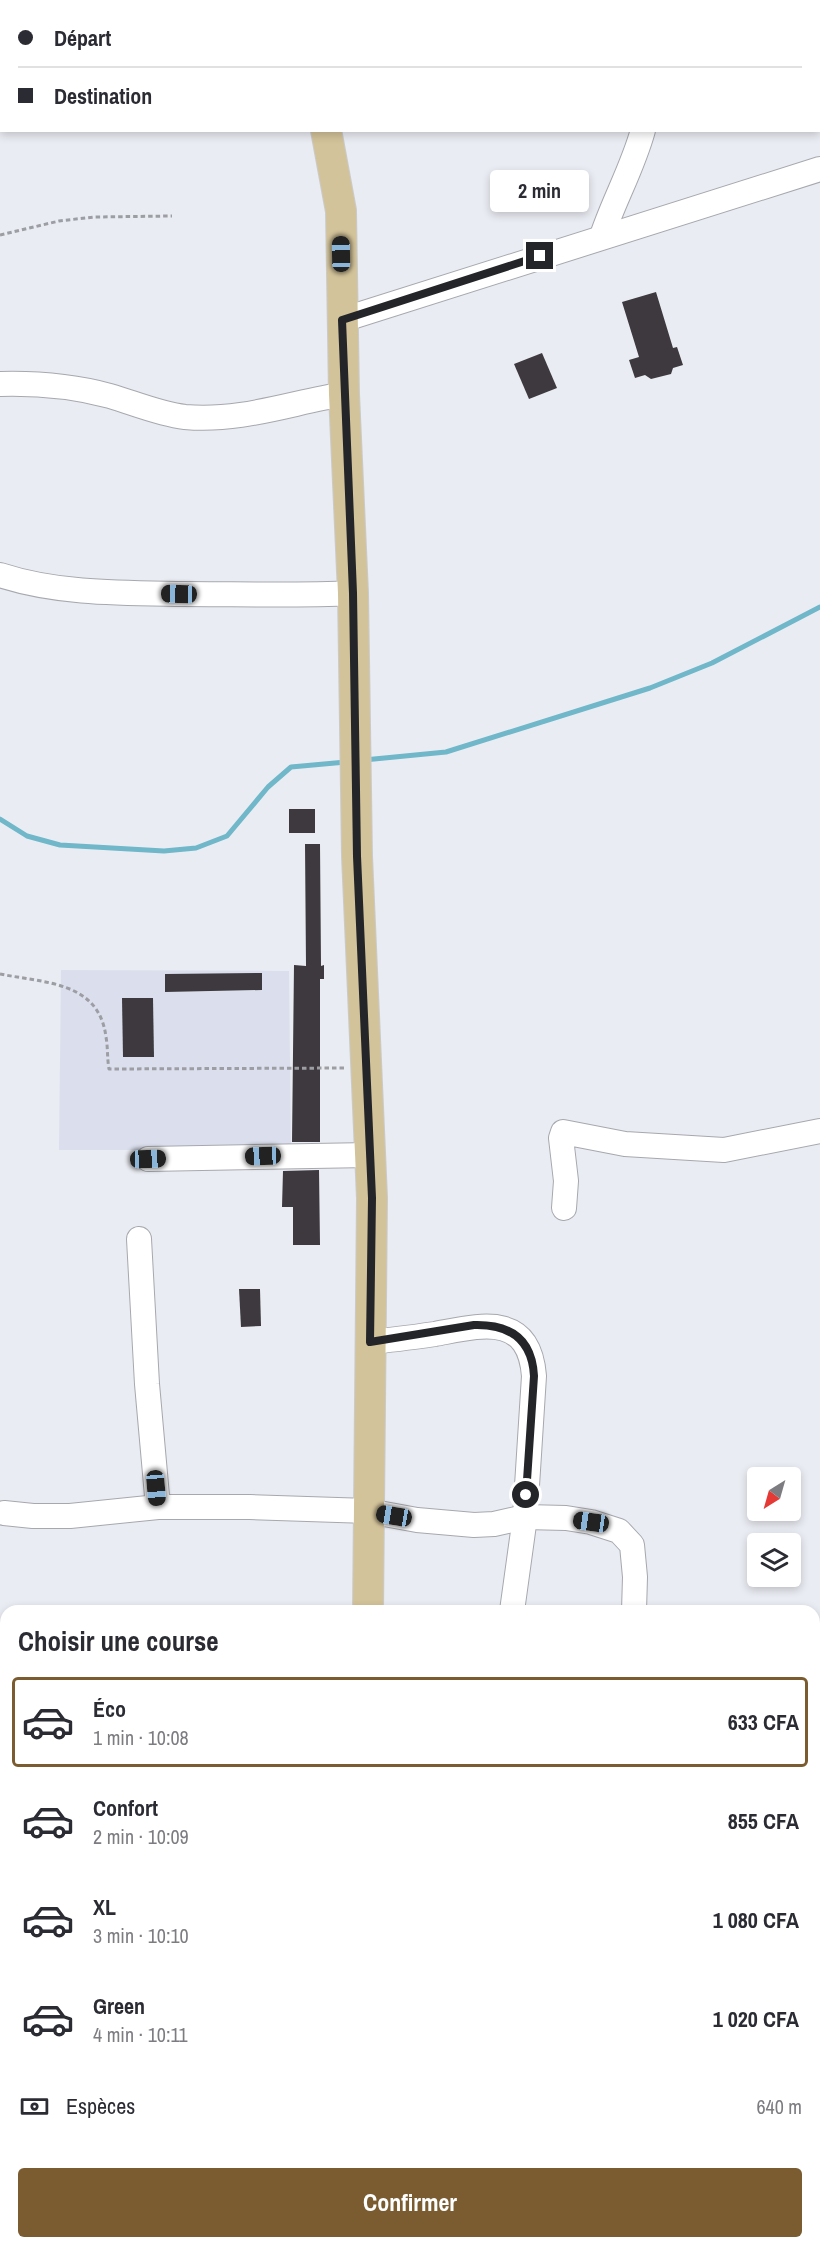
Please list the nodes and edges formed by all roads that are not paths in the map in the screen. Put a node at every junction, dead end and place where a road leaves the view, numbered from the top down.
1 (326, 132) edge
2 (642, 132) edge
3 (820, 169) edge
4 (602, 236) junction
5 (342, 320) junction
6 (0, 384) edge
7 (344, 394) junction
8 (0, 575) edge
9 (353, 593) junction
10 (820, 1131) edge
11 (370, 1155) junction
12 (148, 1159) dead end
13 (564, 1208) dead end
14 (140, 1239) dead end
15 (370, 1342) junction
16 (158, 1507) junction
17 (368, 1511) junction
18 (4, 1513) dead end
19 (525, 1517) junction
20 (368, 1605) edge
21 (513, 1605) edge
22 (634, 1605) edge

1 - 5 main road
2 - 4 street
3 - 4 street
4 - 5 street
5 - 7 main road
6 - 7 street
7 - 9 main road
8 - 9 street
9 - 11 main road
10 - 13 street
11 - 12 street
11 - 15 main road
14 - 16 street
15 - 17 main road
15 - 19 street
16 - 17 street
16 - 18 street
17 - 19 street
17 - 20 main road
19 - 21 street
19 - 22 street

